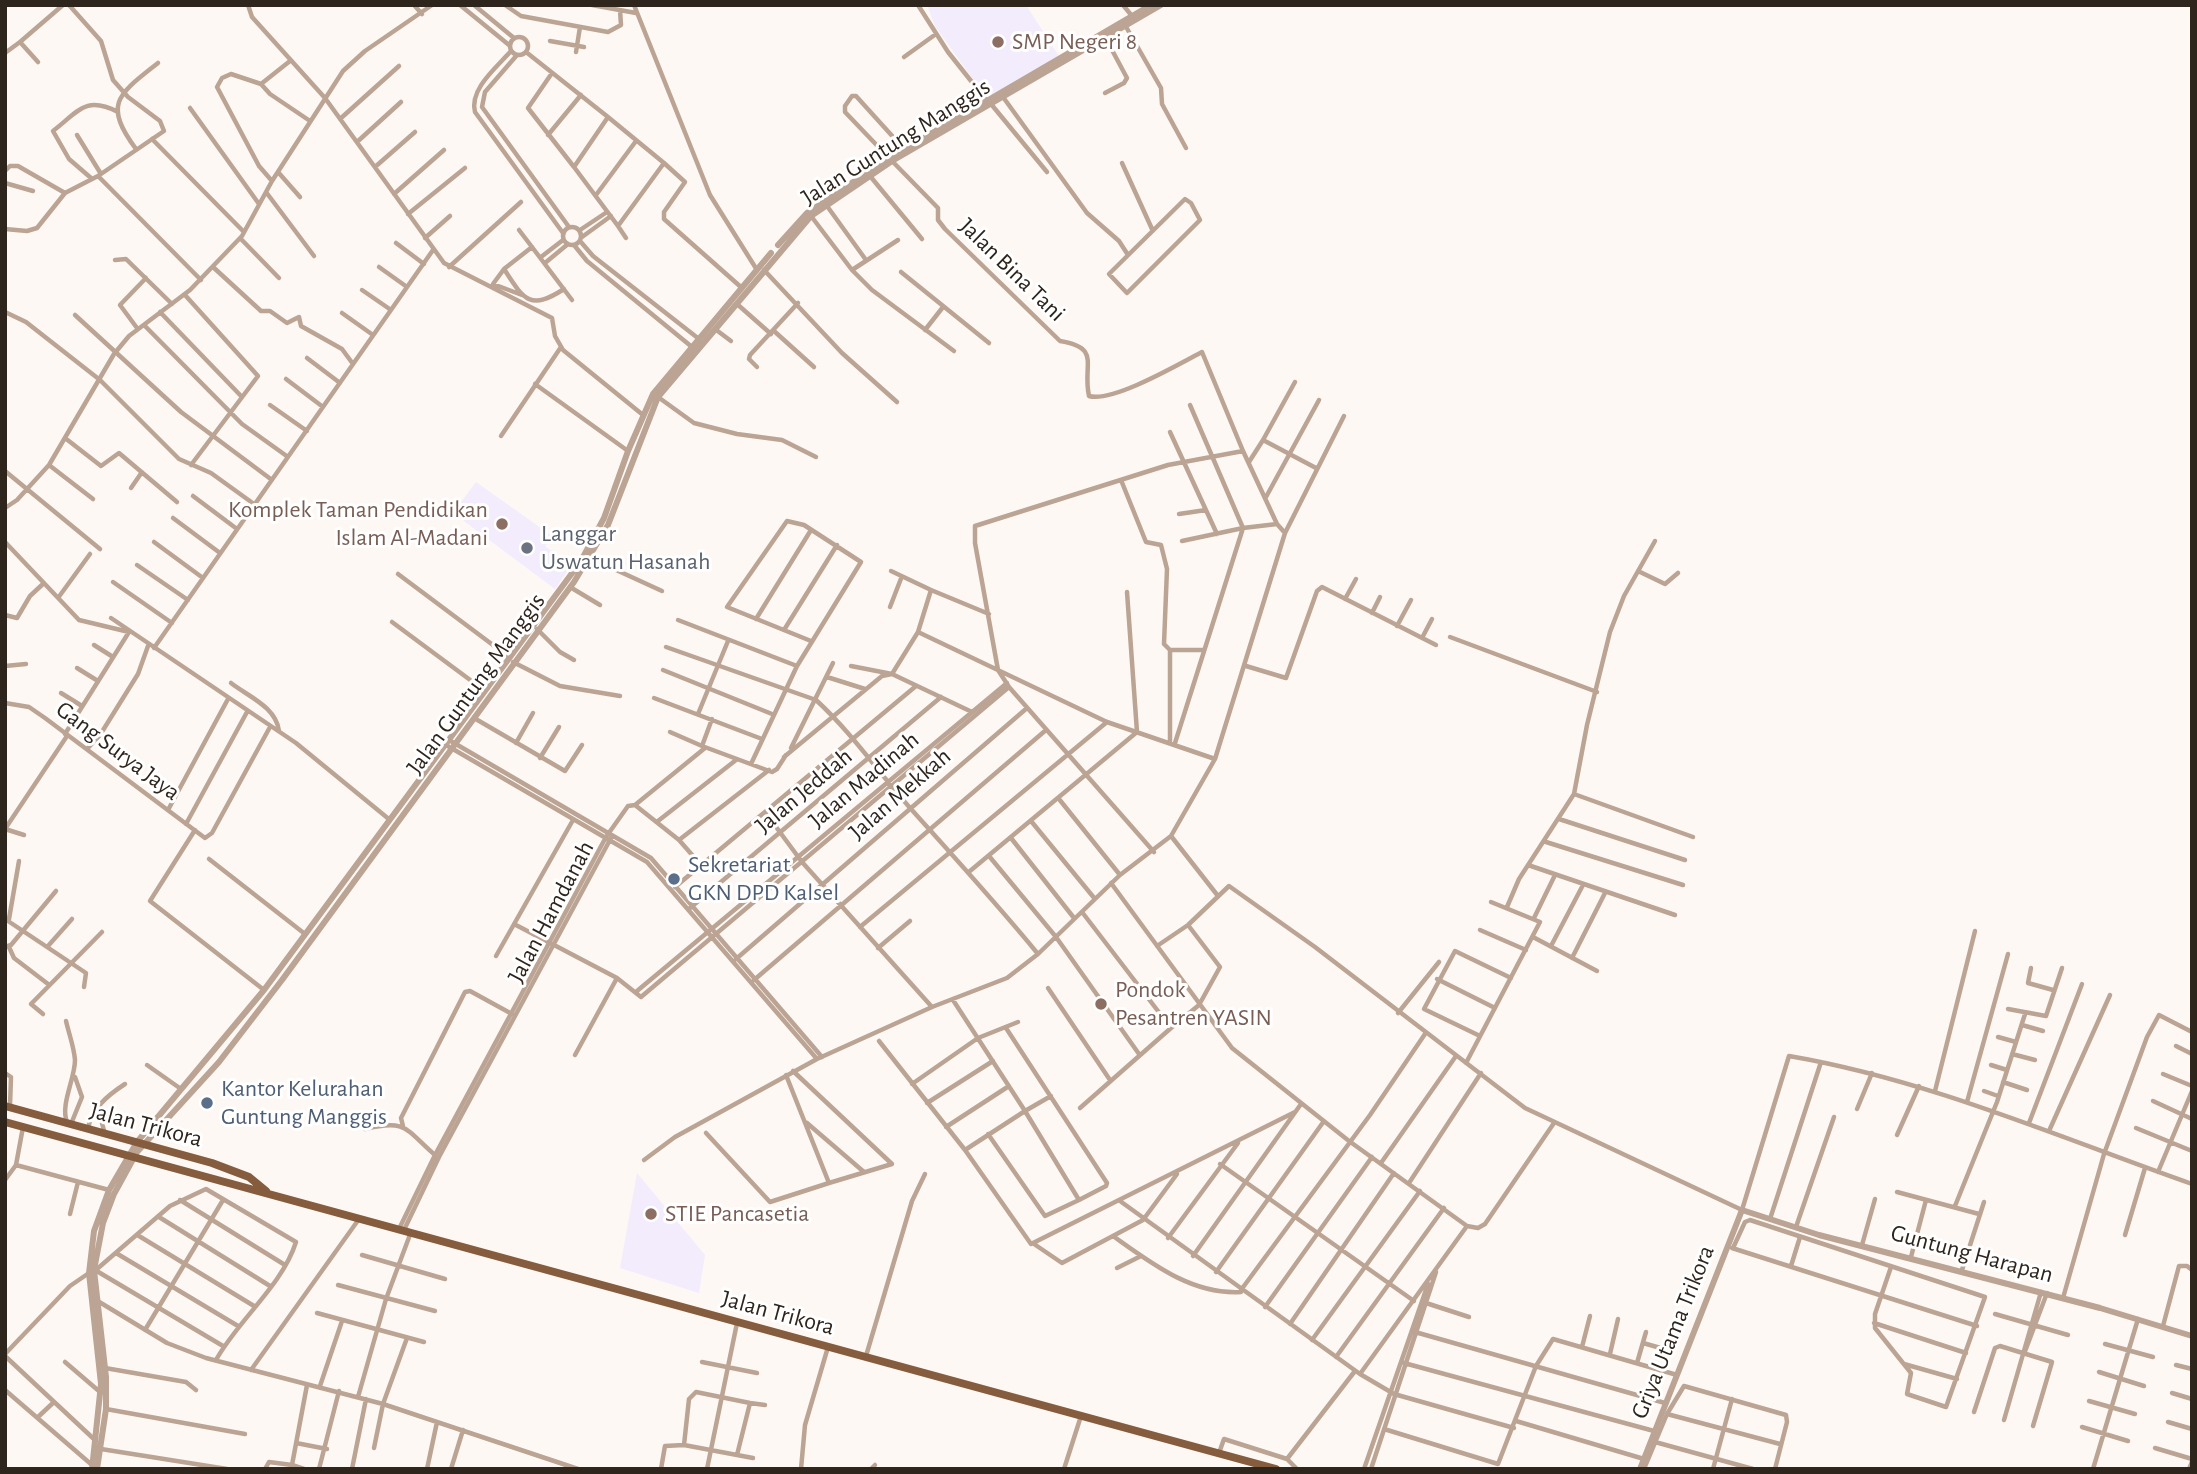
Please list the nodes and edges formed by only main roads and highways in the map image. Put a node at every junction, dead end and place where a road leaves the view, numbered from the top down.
1 (8, 1107) edge
2 (5, 1122) edge
3 (249, 1177) junction
4 (246, 1188) junction
5 (271, 1195) junction
6 (1276, 1469) edge

1 - 3 main road, Jalan Trikora
2 - 4 main road, Jalan Trikora
3 - 4 main road
3 - 5 main road, Jalan Trikora
4 - 5 main road, Jalan Trikora
5 - 6 main road, Jalan Trikora

